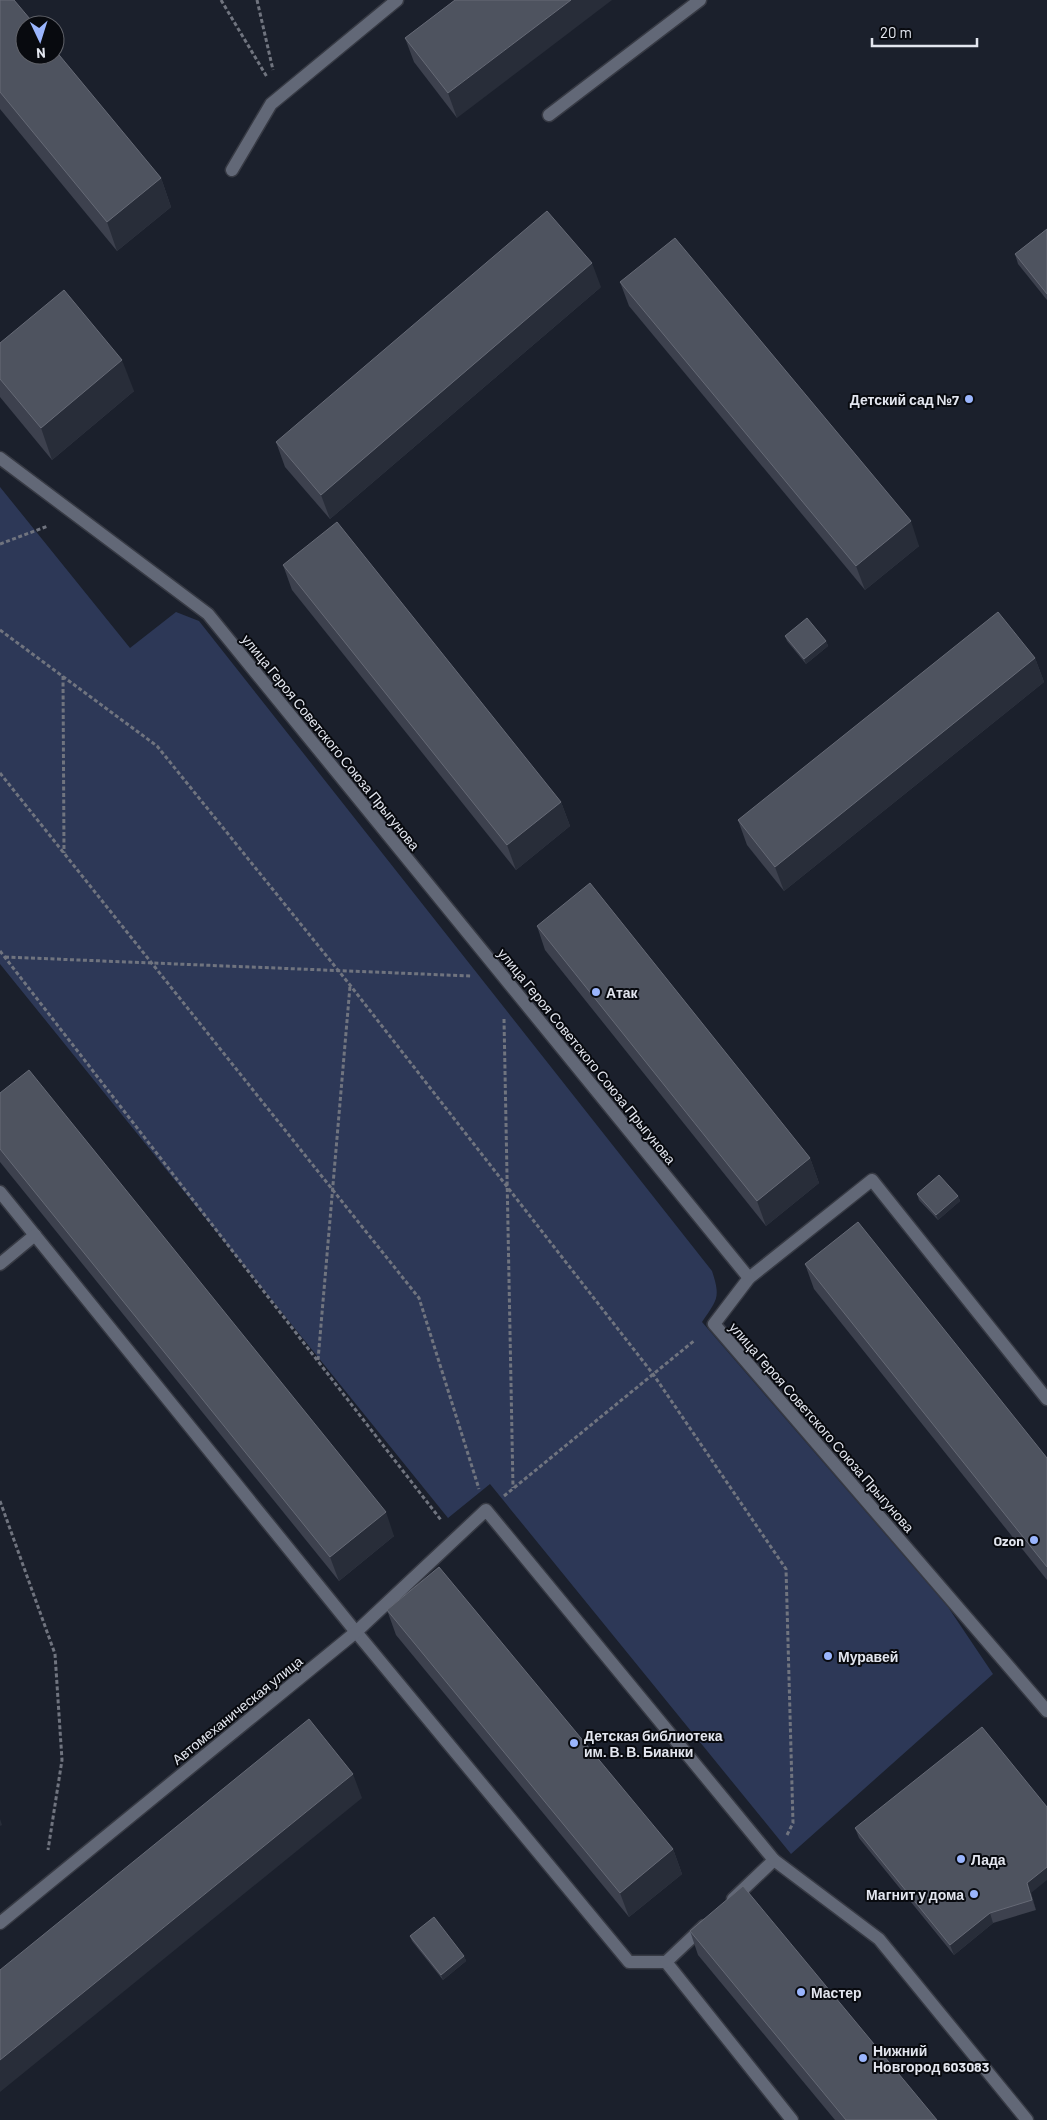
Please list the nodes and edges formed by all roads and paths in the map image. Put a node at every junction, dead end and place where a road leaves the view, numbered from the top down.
1 (222, 0) edge
2 (257, 0) edge
3 (397, 0) edge
4 (700, 0) edge
5 (279, 98) junction
6 (549, 115) dead end
7 (232, 170) dead end
8 (0, 458) edge
9 (76, 515) junction
10 (0, 544) edge
11 (0, 630) edge
12 (63, 676) junction
13 (0, 773) edge
14 (64, 853) junction
15 (0, 951) edge
16 (5, 957) junction
17 (152, 963) junction
18 (338, 971) junction
19 (504, 977) junction
20 (350, 985) junction
21 (508, 1188) junction
22 (332, 1190) junction
23 (0, 1192) edge
24 (35, 1235) junction
25 (0, 1264) edge
26 (749, 1278) junction
27 (714, 1324) junction
28 (318, 1360) junction
29 (653, 1374) junction
30 (1047, 1399) edge
31 (513, 1488) junction
32 (0, 1501) edge
33 (486, 1510) junction
34 (455, 1539) junction
35 (356, 1632) junction
36 (1047, 1711) edge
37 (774, 1860) junction
38 (43, 1888) junction
39 (0, 1923) edge
40 (666, 1962) junction
41 (792, 2120) edge
42 (1028, 2120) edge

1 - 5 path
2 - 5 path
3 - 5 street
4 - 6 street
5 - 7 street
8 - 9 street, улица Героя Советского Союза Прыгунова
9 - 10 path
9 - 19 street, улица Героя Советского Союза Прыгунова
11 - 12 path
12 - 14 path
12 - 18 path
13 - 14 path
14 - 17 path
15 - 16 path
16 - 17 path
16 - 28 path
17 - 18 path
17 - 22 path
18 - 19 path
18 - 20 path
19 - 21 path
19 - 26 street, улица Героя Советского Союза Прыгунова
20 - 21 path
20 - 22 path
21 - 29 path
21 - 31 path
22 - 28 path
22 - 33 path
23 - 24 street
24 - 25 street
24 - 35 street
26 - 27 street, улица Героя Советского Союза Прыгунова
26 - 30 street
27 - 29 path
27 - 36 street, улица Героя Советского Союза Прыгунова
28 - 34 path
29 - 31 path
29 - 37 path
31 - 33 path
32 - 38 path
33 - 34 street, Автомеханическая улица
33 - 37 street
34 - 35 street, Автомеханическая улица
35 - 38 street, Автомеханическая улица
35 - 40 street
37 - 40 street
37 - 42 street
38 - 39 street, Автомеханическая улица
40 - 41 street

